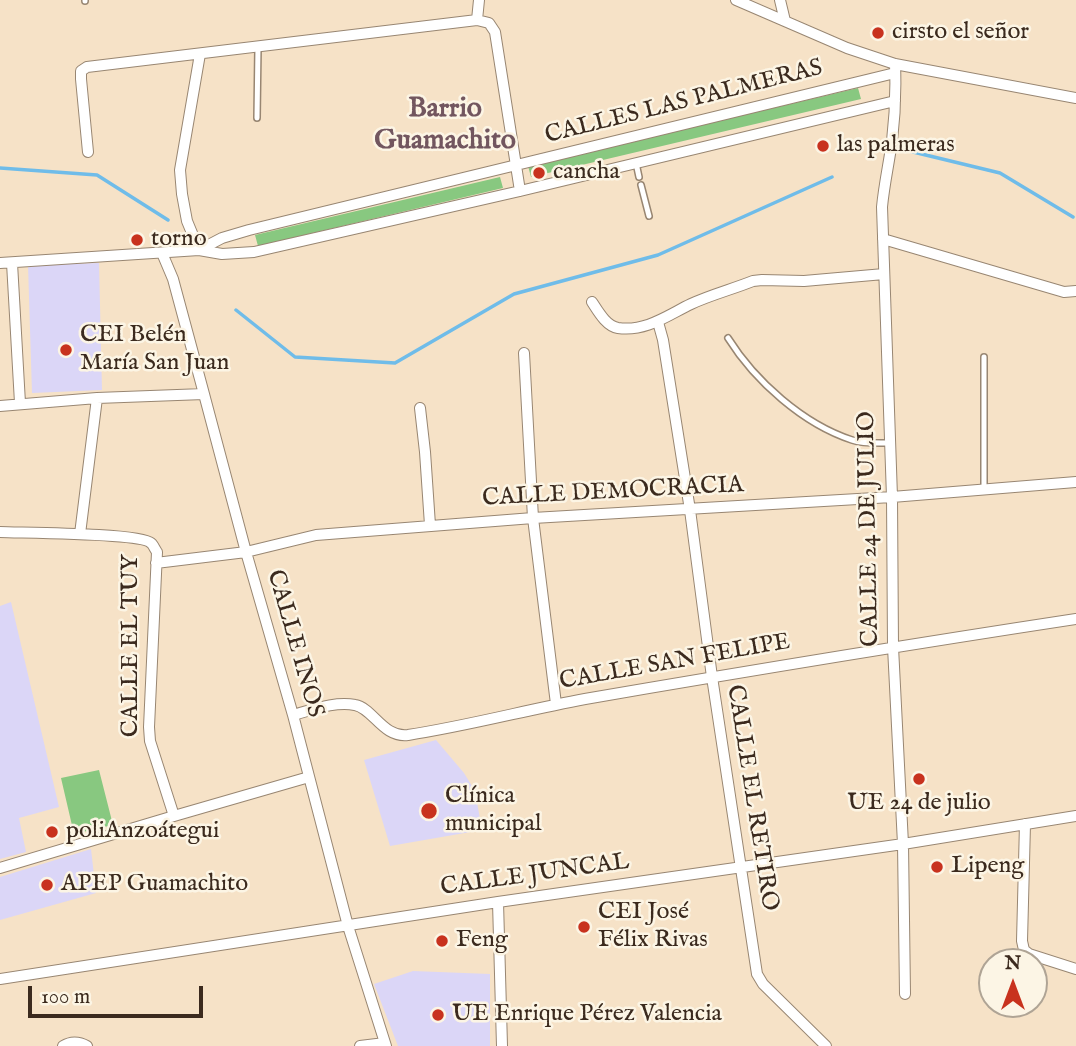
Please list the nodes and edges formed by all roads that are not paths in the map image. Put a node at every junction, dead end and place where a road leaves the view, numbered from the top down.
1 (479, 0) edge
2 (736, 0) edge
3 (780, 0) edge
4 (477, 20) junction
5 (785, 21) junction
6 (258, 47) junction
7 (200, 54) junction
8 (895, 68) junction
9 (1076, 97) edge
10 (895, 101) junction
11 (257, 118) dead end
12 (88, 152) dead end
13 (636, 163) junction
14 (516, 166) junction
15 (639, 177) dead end
16 (641, 186) dead end
17 (520, 191) junction
18 (649, 216) dead end
19 (883, 239) junction
20 (198, 250) junction
21 (162, 253) junction
22 (0, 263) edge
23 (12, 263) junction
24 (884, 274) junction
25 (1076, 291) edge
26 (592, 302) dead end
27 (658, 322) junction
28 (728, 338) dead end
29 (524, 353) dead end
30 (984, 357) dead end
31 (204, 394) junction
32 (97, 398) junction
33 (20, 403) junction
34 (0, 405) edge
35 (420, 408) dead end
36 (890, 443) junction
37 (1076, 482) edge
38 (984, 489) junction
39 (892, 497) junction
40 (690, 510) junction
41 (533, 518) junction
42 (430, 525) junction
43 (0, 532) edge
44 (80, 534) junction
45 (246, 552) junction
46 (156, 563) junction
47 (1076, 619) edge
48 (893, 647) junction
49 (712, 677) junction
50 (556, 704) junction
51 (293, 715) junction
52 (309, 777) junction
53 (174, 816) junction
54 (1076, 816) edge
55 (1025, 824) junction
56 (903, 844) junction
57 (0, 868) edge
58 (741, 868) junction
59 (498, 902) junction
60 (348, 926) junction
61 (1076, 969) edge
62 (0, 979) edge
63 (905, 994) dead end
64 (385, 1045) edge
65 (63, 1046) edge
66 (87, 1046) edge
67 (360, 1046) edge
68 (502, 1046) edge
69 (826, 1046) edge

1 - 4 street
2 - 5 street
3 - 5 street
4 - 6 street
4 - 14 street
5 - 8 street
6 - 7 street
6 - 11 lane
7 - 12 street
7 - 20 street
8 - 9 street
8 - 10 street, CALLE 24 DE JULIO
8 - 14 street, CALLES LAS PALMERAS
10 - 13 street, CALLES LAS PALMERAS
10 - 19 street, CALLE 24 DE JULIO
13 - 15 lane
13 - 17 street, CALLES LAS PALMERAS
14 - 17 street
14 - 20 street, CALLES LAS PALMERAS
16 - 18 lane
17 - 20 street, CALLES LAS PALMERAS
19 - 24 street, CALLE 24 DE JULIO
19 - 25 street
20 - 21 street
21 - 23 street
21 - 31 street, CALLE INOS
22 - 23 street
23 - 33 street
24 - 27 street
24 - 36 street, CALLE 24 DE JULIO
26 - 27 street
27 - 40 street, CALLE EL RETIRO
28 - 36 lane
29 - 41 street
30 - 38 lane
31 - 32 street
31 - 45 street, CALLE INOS
32 - 33 street
32 - 44 street
33 - 34 street
35 - 42 street
36 - 39 street, CALLE 24 DE JULIO
37 - 38 street, CALLE DEMOCRACIA
38 - 39 street, CALLE DEMOCRACIA
39 - 40 street, CALLE DEMOCRACIA
39 - 48 street, CALLE 24 DE JULIO
40 - 41 street, CALLE DEMOCRACIA
40 - 49 street, CALLE EL RETIRO
41 - 42 street, CALLE DEMOCRACIA
41 - 50 street
42 - 45 street, CALLE DEMOCRACIA
43 - 44 street, CALLE EL TUY
44 - 46 street, CALLE EL TUY
45 - 46 street, CALLE DEMOCRACIA
45 - 51 street, CALLE INOS
46 - 53 street, CALLE EL TUY
47 - 48 street, CALLE SAN FELIPE
48 - 49 street, CALLE SAN FELIPE
48 - 56 street, CALLE 24 DE JULIO
49 - 50 street, CALLE SAN FELIPE
49 - 58 street, CALLE EL RETIRO
50 - 51 street, CALLE SAN FELIPE
51 - 52 street, CALLE INOS
52 - 53 street
52 - 60 street, CALLE INOS
53 - 57 street
54 - 55 street, CALLE JUNCAL
55 - 56 street, CALLE JUNCAL
55 - 61 street
56 - 58 street, CALLE JUNCAL
56 - 63 street, CALLE 24 DE JULIO
58 - 59 street, CALLE JUNCAL
58 - 69 street, CALLE EL RETIRO
59 - 60 street, CALLE JUNCAL
59 - 68 street
60 - 62 street, CALLE JUNCAL
60 - 64 street, CALLE INOS
64 - 67 street
65 - 66 street

